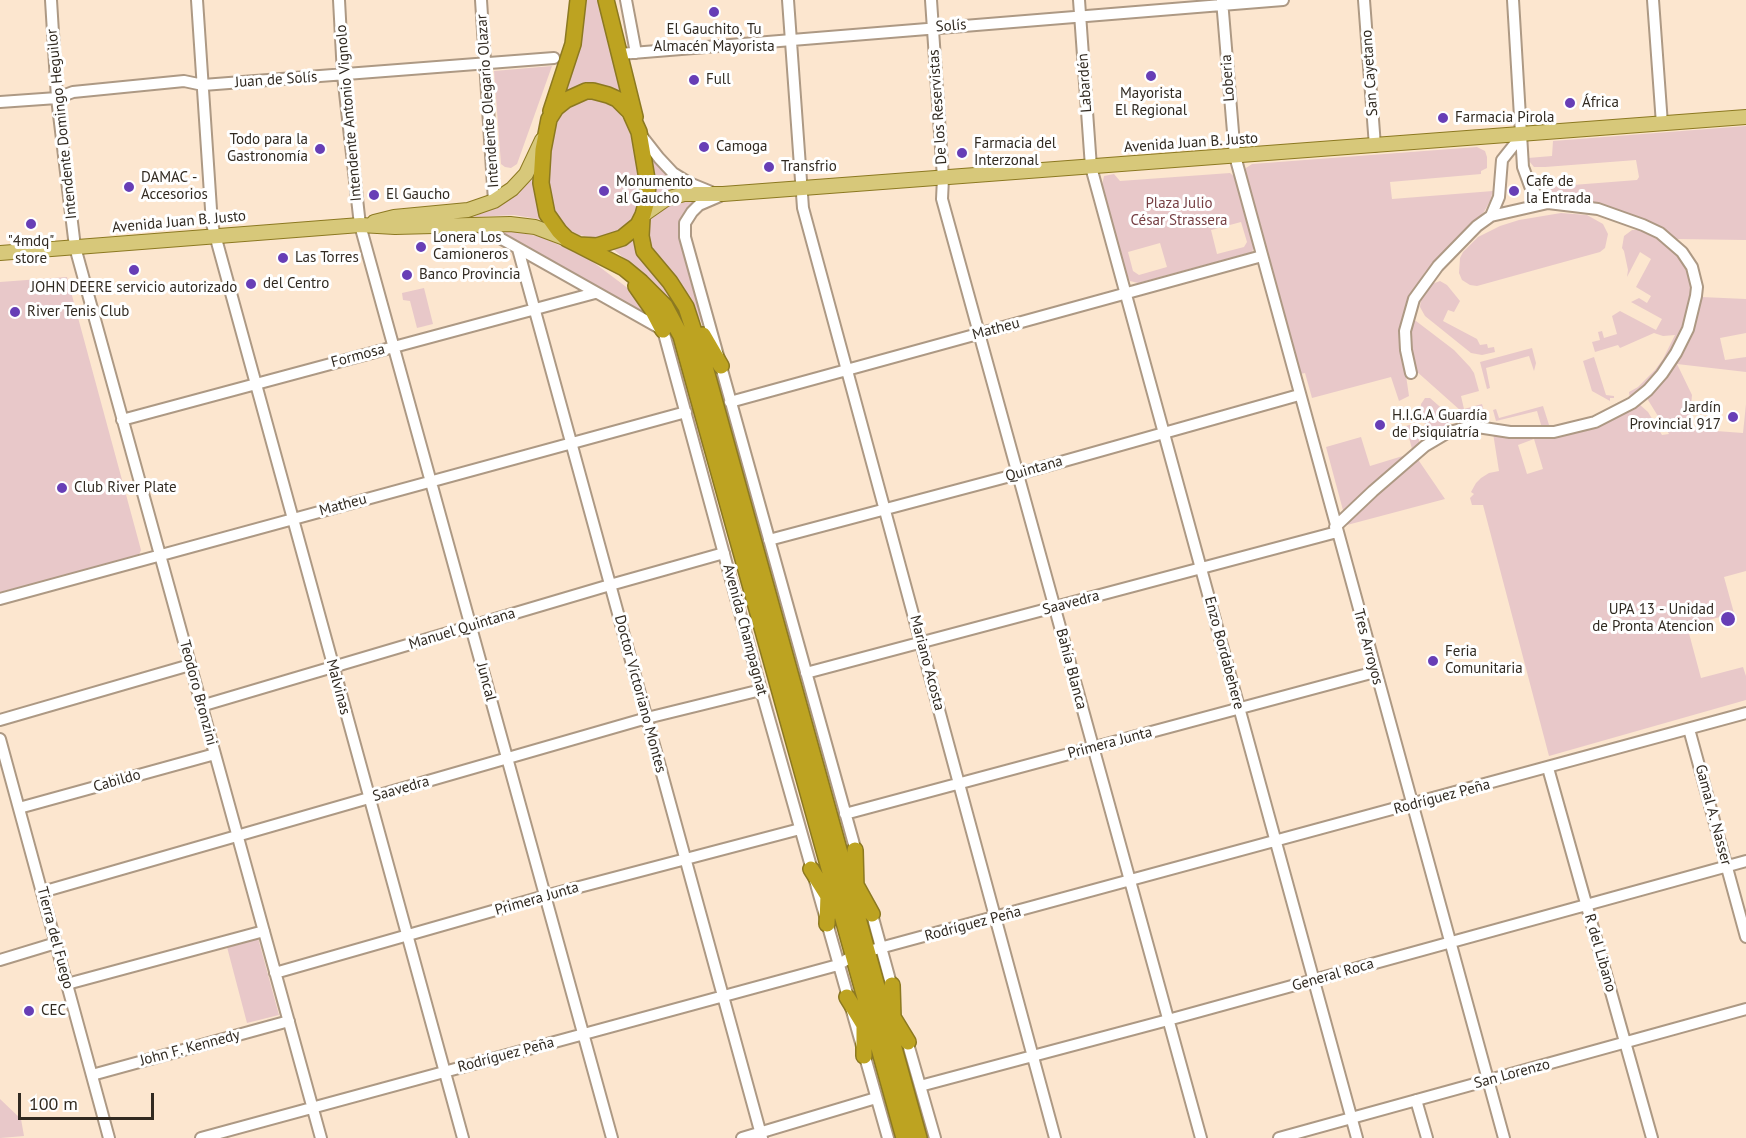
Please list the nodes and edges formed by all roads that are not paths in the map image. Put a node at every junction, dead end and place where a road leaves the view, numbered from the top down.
1 (51, 0) edge
2 (197, 0) edge
3 (339, 0) edge
4 (481, 0) edge
5 (578, 0) edge
6 (606, 0) edge
7 (626, 0) edge
8 (788, 0) edge
9 (931, 0) edge
10 (1079, 0) edge
11 (1283, 0) edge
12 (1364, 0) edge
13 (1513, 0) edge
14 (1653, 0) edge
15 (1222, 2) edge
16 (1080, 15) junction
17 (933, 27) junction
18 (790, 40) junction
19 (636, 53) junction
20 (620, 54) junction
21 (554, 58) dead end
22 (486, 64) junction
23 (344, 75) junction
24 (203, 85) junction
25 (57, 99) junction
26 (0, 102) edge
27 (1746, 117) edge
28 (547, 124) junction
29 (1662, 124) junction
30 (638, 128) junction
31 (1522, 135) junction
32 (1375, 146) junction
33 (1235, 156) junction
34 (1091, 167) junction
35 (1523, 167) junction
36 (1501, 168) junction
37 (943, 178) junction
38 (802, 188) junction
39 (723, 194) junction
40 (942, 199) joint
41 (494, 201) junction
42 (1548, 203) junction
43 (1491, 216) junction
44 (643, 217) junction
45 (475, 224) junction
46 (360, 225) junction
47 (215, 236) junction
48 (573, 242) junction
49 (75, 247) junction
50 (518, 249) junction
51 (0, 253) edge
52 (1262, 256) junction
53 (624, 268) junction
54 (595, 293) junction
55 (1125, 294) junction
56 (686, 307) junction
57 (534, 308) junction
58 (663, 330) junction
59 (979, 334) junction
60 (393, 346) junction
61 (720, 366) junction
62 (848, 370) junction
63 (1411, 373) dead end
64 (255, 384) junction
65 (1299, 395) junction
66 (730, 402) junction
67 (686, 412) junction
68 (122, 420) junction
69 (1163, 432) junction
70 (571, 443) junction
71 (1018, 474) junction
72 (430, 482) junction
73 (886, 510) junction
74 (292, 519) junction
75 (1336, 529) junction
76 (769, 540) junction
77 (724, 553) junction
78 (160, 555) junction
79 (1200, 568) junction
80 (610, 585) junction
81 (0, 598) edge
82 (1054, 607) junction
83 (470, 626) junction
84 (922, 643) junction
85 (190, 665) junction
86 (333, 667) junction
87 (1375, 672) junction
88 (806, 673) junction
89 (761, 690) junction
90 (201, 706) junction
91 (1239, 709) junction
92 (1746, 713) edge
93 (647, 718) junction
94 (0, 720) edge
95 (1689, 729) junction
96 (0, 739) edge
97 (1093, 748) junction
98 (215, 754) junction
99 (507, 758) junction
100 (1548, 768) junction
101 (960, 784) junction
102 (369, 798) junction
103 (1412, 805) junction
104 (19, 808) junction
105 (845, 814) junction
106 (800, 829) junction
107 (237, 836) junction
108 (1276, 842) junction
109 (855, 850) junction
110 (686, 859) junction
111 (1746, 861) edge
112 (836, 863) junction
113 (1727, 866) junction
114 (811, 868) junction
115 (1130, 881) junction
116 (855, 885) junction
117 (42, 892) junction
118 (545, 896) junction
119 (828, 897) junction
120 (1587, 904) junction
121 (858, 917) junction
122 (996, 918) junction
123 (827, 924) junction
124 (264, 931) junction
125 (407, 937) junction
126 (1746, 937) edge
127 (1450, 942) junction
128 (56, 943) junction
129 (868, 952) junction
130 (0, 960) edge
131 (838, 964) junction
132 (275, 973) junction
133 (1314, 980) junction
134 (67, 984) junction
135 (886, 987) junction
136 (864, 993) junction
137 (723, 996) junction
138 (847, 997) junction
139 (1746, 1009) edge
140 (1168, 1020) junction
141 (289, 1022) junction
142 (864, 1024) junction
143 (583, 1034) junction
144 (1625, 1042) junction
145 (894, 1047) junction
146 (864, 1056) junction
147 (1033, 1056) junction
148 (444, 1072) junction
149 (92, 1075) junction
150 (1488, 1080) junction
151 (920, 1086) junction
152 (876, 1098) junction
153 (1416, 1100) junction
154 (312, 1108) junction
155 (1352, 1118) junction
156 (762, 1135) edge
157 (216, 1136) edge
158 (109, 1138) edge
159 (201, 1138) edge
160 (321, 1138) edge
161 (463, 1138) edge
162 (612, 1138) edge
163 (742, 1138) edge
164 (888, 1138) edge
165 (904, 1138) edge
166 (919, 1138) edge
167 (934, 1138) edge
168 (1055, 1138) edge
169 (1201, 1138) edge
170 (1279, 1138) edge
171 (1357, 1138) edge
172 (1427, 1138) edge
173 (1504, 1138) edge
174 (1652, 1138) edge

1 - 25 street, Intendente Domingo Heguilor
2 - 24 street, Malvinas
3 - 23 street, Intendente Antonio Vignolo
4 - 22 street, Intendente Olegario Olazar
5 - 28 highway
6 - 20 highway
7 - 19 street
8 - 18 street, Mariano Acosta
9 - 17 street, De los Reservistas
10 - 16 street, Labardén
11 - 15 street, Solís
12 - 32 street, San Cayetano
13 - 31 street
14 - 29 street
15 - 16 street, Solís
15 - 33 street, Loberia
16 - 17 street, Solís
16 - 34 street, Labardén
17 - 18 street, Solís
17 - 37 street, De los Reservistas
18 - 19 street, Solís
18 - 38 street, Mariano Acosta
19 - 20 street, Solís
20 - 30 highway
21 - 22 street, Juan de Solís
22 - 23 street, Juan de Solís
22 - 41 street, Intendente Olegario Olazar
23 - 24 street, Juan de Solís
23 - 46 street, Intendente Antonio Vignolo
24 - 25 street, Juan de Solís
24 - 47 street, Malvinas
25 - 26 street, Juan de Solís
25 - 49 street, Intendente Domingo Heguilor
27 - 29 main road, Avenida Juan B. Justo
28 - 30 highway
28 - 41 main road, Avenida Juan B. Justo
28 - 48 highway
29 - 31 main road, Avenida Juan B. Justo
30 - 39 street
30 - 44 highway
31 - 32 main road, Avenida Juan B. Justo
31 - 35 street
31 - 36 street
32 - 33 main road, Avenida Juan B. Justo
33 - 34 main road, Avenida Juan B. Justo
33 - 52 street, Tres Arroyos
34 - 37 main road, Avenida Juan B. Justo
34 - 55 street, Enzo Bordabehere
35 - 36 street
35 - 42 street
36 - 43 street
37 - 38 main road, Avenida Juan B. Justo
37 - 40 street, De los Reservistas
38 - 39 main road, Avenida Juan B. Justo
38 - 62 street, Mariano Acosta
39 - 44 main road, Avenida Juan B. Justo
39 - 61 street, Avenida Champagnat
40 - 59 street, Bahía Blanca
41 - 46 main road, Avenida Juan B. Justo
42 - 43 street
42 - 75 street
43 - 63 street
44 - 48 highway
44 - 56 highway, Avenida Champagnat
45 - 46 main road, Avenida Juan B. Justo
45 - 48 main road, Avenida Juan B. Justo
45 - 50 street
46 - 47 main road, Avenida Juan B. Justo
46 - 60 street, Juncal
47 - 49 main road, Avenida Juan B. Justo
47 - 64 street, Malvinas
48 - 53 highway, Avenida Champagnat
49 - 51 main road, Avenida Juan B. Justo
49 - 68 street, Teodoro Bronzini
50 - 54 street
50 - 57 street, Doctor Victoriano Montes
52 - 55 street, Matheu
52 - 65 street, Tres Arroyos
53 - 58 highway
53 - 112 highway, Avenida Champagnat
54 - 57 street, Formosa
54 - 58 street
55 - 59 street, Matheu
55 - 69 street, Enzo Bordabehere
56 - 61 highway
56 - 112 highway, Avenida Champagnat
57 - 60 street, Formosa
57 - 70 street, Doctor Victoriano Montes
58 - 67 street, Avenida Champagnat
59 - 62 street, Matheu
59 - 71 street, Bahía Blanca
60 - 64 street, Formosa
60 - 72 street, Juncal
61 - 66 street, Avenida Champagnat
62 - 66 street, Matheu
62 - 73 street, Mariano Acosta
64 - 68 street, Formosa
64 - 74 street, Malvinas
65 - 69 street, Quintana
65 - 75 street, Tres Arroyos
66 - 76 street, Avenida Champagnat
67 - 70 street, Matheu
67 - 77 street, Avenida Champagnat
68 - 78 street, Teodoro Bronzini
69 - 71 street, Quintana
69 - 79 street, Enzo Bordabehere
70 - 72 street, Matheu
70 - 80 street, Doctor Victoriano Montes
71 - 73 street, Quintana
71 - 82 street, Bahía Blanca
72 - 74 street, Matheu
72 - 83 street, Juncal
73 - 76 street, Quintana
73 - 84 street, Mariano Acosta
74 - 78 street, Matheu
74 - 86 street, Malvinas
75 - 79 street, Saavedra
75 - 87 street, Tres Arroyos
76 - 88 street, Avenida Champagnat
77 - 80 street, Manuel Quintana
77 - 89 street, Avenida Champagnat
78 - 81 street, Matheu
78 - 85 street, Teodoro Bronzini
79 - 82 street, Saavedra
79 - 91 street, Enzo Bordabehere
80 - 83 street, Manuel Quintana
80 - 93 street, Doctor Victoriano Montes
82 - 84 street, Saavedra
82 - 97 street, Bahía Blanca
83 - 86 street, Manuel Quintana
83 - 99 street, Juncal
84 - 88 street, Saavedra
84 - 101 street, Mariano Acosta
85 - 90 street, Teodoro Bronzini
85 - 94 street
86 - 90 street, Manuel Quintana
86 - 102 street, Malvinas
87 - 91 street, Primera Junta
87 - 103 street, Tres Arroyos
88 - 105 street, Avenida Champagnat
89 - 93 street, Saavedra
89 - 106 street, Avenida Champagnat
90 - 98 street, Teodoro Bronzini
91 - 97 street, Primera Junta
91 - 108 street, Enzo Bordabehere
92 - 95 street, Rodríguez Peña
93 - 99 street, Saavedra
93 - 110 street, Doctor Victoriano Montes
95 - 100 street, Rodríguez Peña
95 - 113 street, Gamal A. Nasser
96 - 104 street, Tierra del Fuego
97 - 101 street, Primera Junta
97 - 115 street, Bahía Blanca
98 - 104 street, Cabildo
98 - 107 street, Teodoro Bronzini
99 - 102 street, Saavedra
99 - 118 street, Juncal
100 - 103 street, Rodríguez Peña
100 - 120 street, R del Libano
101 - 105 street, Primera Junta
101 - 122 street, Mariano Acosta
102 - 107 street, Saavedra
102 - 125 street, Malvinas
103 - 108 street, Rodríguez Peña
103 - 127 street, Tres Arroyos
104 - 117 street, Tierra del Fuego
105 - 109 street, Avenida Champagnat
106 - 110 street, Primera Junta
106 - 114 street, Avenida Champagnat
107 - 117 street, Saavedra
107 - 124 street, Teodoro Bronzini
108 - 115 street, Rodríguez Peña
108 - 133 street, Enzo Bordabehere
109 - 116 highway
109 - 121 street, Avenida Champagnat
110 - 118 street, Primera Junta
110 - 137 street, Doctor Victoriano Montes
111 - 113 street, General Roca
112 - 116 highway
112 - 119 highway
112 - 121 highway, Avenida Champagnat
113 - 120 street, General Roca
113 - 126 street, Gamal A. Nasser
114 - 119 highway
114 - 123 street, Avenida Champagnat
115 - 122 street, Rodríguez Peña
115 - 140 street, Bahía Blanca
116 - 121 highway
117 - 128 street, Tierra del Fuego
118 - 125 street, Primera Junta
118 - 143 street, Juncal
119 - 121 highway
119 - 123 highway
120 - 127 street, General Roca
120 - 144 street, R del Libano
121 - 129 highway, Avenida Champagnat
122 - 129 street, Rodríguez Peña
122 - 147 street, Mariano Acosta
123 - 131 street, Avenida Champagnat
124 - 132 street, Teodoro Bronzini
124 - 134 street
125 - 132 street, Primera Junta
125 - 148 street, Malvinas
127 - 133 street, General Roca
127 - 150 street, Tres Arroyos
128 - 130 street
128 - 134 street, Tierra del Fuego
129 - 131 street, Rodríguez Peña
129 - 135 highway, Avenida Champagnat
129 - 136 highway, Avenida Champagnat
131 - 137 street, Rodríguez Peña
131 - 138 street, Avenida Champagnat
132 - 141 street, Teodoro Bronzini
133 - 140 street, General Roca
133 - 155 street, Enzo Bordabehere
134 - 149 street, Tierra del Fuego
135 - 145 highway, Avenida Champagnat
135 - 145 highway
136 - 142 highway
136 - 145 highway, Avenida Champagnat
137 - 143 street, Rodríguez Peña
137 - 156 street, Doctor Victoriano Montes
138 - 142 highway
138 - 146 street, Avenida Champagnat
139 - 144 street, San Lorenzo
140 - 147 street, General Roca
140 - 169 street, Bahía Blanca
141 - 149 street, John F. Kennedy
141 - 154 street, Teodoro Bronzini
142 - 145 highway
142 - 146 highway
143 - 148 street, Rodríguez Peña
143 - 162 street, Juncal
144 - 150 street, San Lorenzo
144 - 174 street, R del Libano
145 - 151 street, Avenida Champagnat
145 - 165 highway, Avenida Champagnat
145 - 166 highway, Avenida Champagnat
146 - 152 street, Avenida Champagnat
147 - 151 street, General Roca
147 - 168 street, Mariano Acosta
148 - 154 street, Rodríguez Peña
148 - 161 street, Malvinas
149 - 158 street, Tierra del Fuego
150 - 153 street, San Lorenzo
150 - 173 street, Tres Arroyos
151 - 167 street, Avenida Champagnat
152 - 156 street
152 - 164 street, Avenida Champagnat
153 - 155 street, San Lorenzo
153 - 172 street
154 - 157 street, Rodríguez Peña
154 - 160 street, Teodoro Bronzini
155 - 170 street, San Lorenzo
155 - 171 street, Enzo Bordabehere
156 - 163 street
157 - 159 street, Rodríguez Peña

